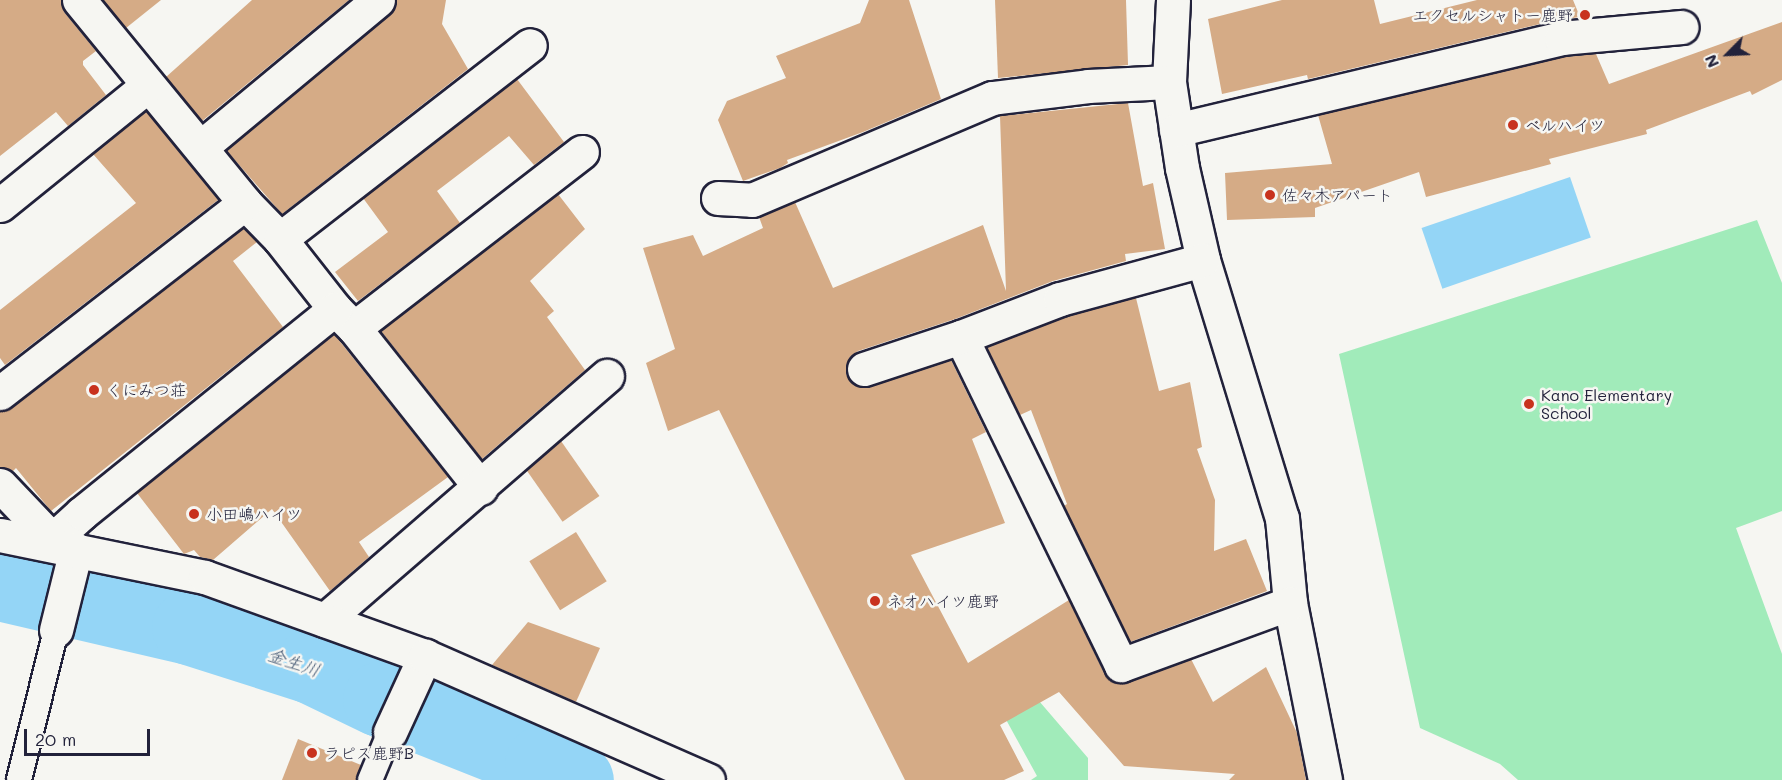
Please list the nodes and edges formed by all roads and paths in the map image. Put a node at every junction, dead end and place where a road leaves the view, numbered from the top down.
1 (79, 0) edge
2 (378, 0) edge
3 (1173, 0) edge
4 (1681, 27) dead end
5 (530, 45) dead end
6 (1169, 82) junction
7 (147, 86) junction
8 (1176, 130) junction
9 (201, 147) junction
10 (582, 152) dead end
11 (718, 198) dead end
12 (245, 202) junction
13 (0, 205) edge
14 (280, 239) junction
15 (1203, 260) junction
16 (345, 318) junction
17 (961, 337) junction
18 (864, 369) dead end
19 (607, 376) dead end
20 (0, 393) edge
21 (0, 485) edge
22 (481, 488) junction
23 (0, 535) edge
24 (62, 546) junction
25 (1290, 603) junction
26 (325, 620) junction
27 (56, 630) joint
28 (425, 656) junction
29 (390, 732) joint
30 (19, 780) edge
31 (370, 780) edge
32 (708, 780) edge
33 (1325, 780) edge

1 - 7 street
2 - 9 street
3 - 6 street
4 - 8 street
5 - 14 street
6 - 8 street
6 - 11 street
7 - 9 street
7 - 13 street
8 - 15 street
9 - 12 street
10 - 16 street
12 - 14 street
12 - 20 street
14 - 16 street
15 - 17 street
15 - 25 street
16 - 22 street
16 - 24 street
17 - 18 street
17 - 25 street
19 - 22 street
21 - 24 street
22 - 26 street
23 - 24 street
24 - 26 street
24 - 27 street
25 - 33 street
26 - 28 street
27 - 30 lane
28 - 29 street
28 - 32 street
29 - 31 lane

